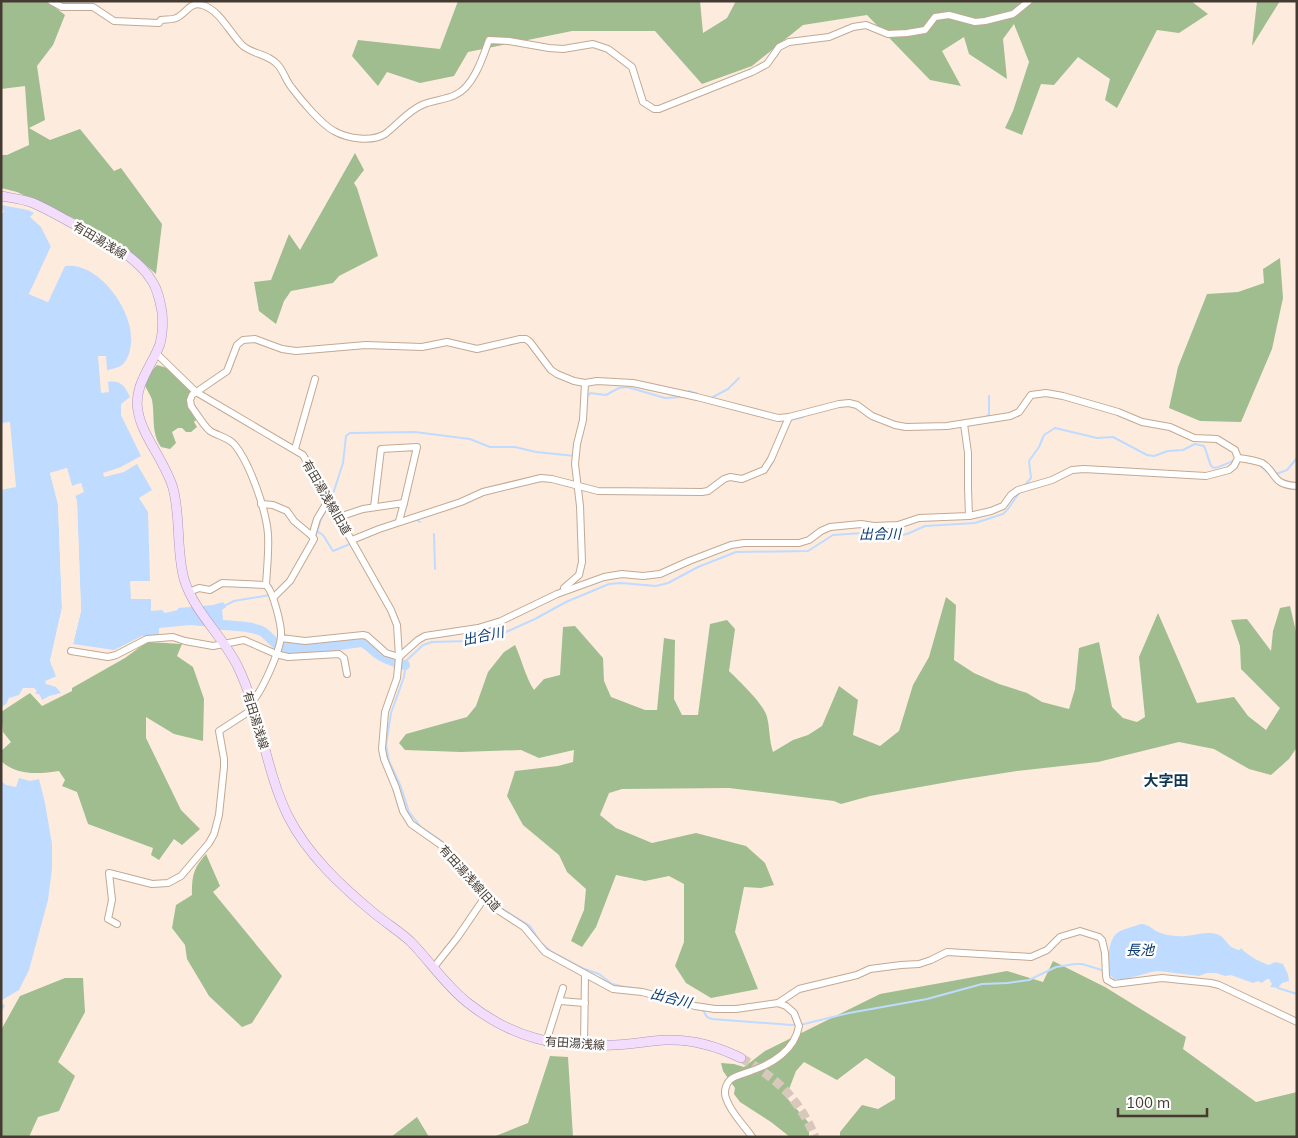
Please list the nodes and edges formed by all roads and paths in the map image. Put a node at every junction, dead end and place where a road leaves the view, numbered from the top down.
1 (51, 1) edge
2 (1029, 1) edge
3 (1, 196) edge
4 (156, 353) junction
5 (315, 380) dead end
6 (585, 383) junction
7 (196, 392) junction
8 (789, 418) junction
9 (964, 424) junction
10 (295, 449) junction
11 (1238, 458) junction
12 (578, 486) junction
13 (1297, 486) edge
14 (329, 500) junction
15 (404, 503) junction
16 (261, 504) junction
17 (374, 507) junction
18 (338, 516) junction
19 (969, 516) junction
20 (399, 522) junction
21 (312, 536) junction
22 (352, 540) junction
23 (266, 585) junction
24 (189, 592) junction
25 (557, 594) junction
26 (274, 597) junction
27 (281, 638) junction
28 (224, 643) junction
29 (71, 651) dead end
30 (276, 654) junction
31 (399, 658) junction
32 (347, 674) dead end
33 (252, 706) junction
34 (485, 897) junction
35 (117, 924) dead end
36 (434, 967) junction
37 (585, 974) junction
38 (563, 988) dead end
39 (560, 1001) junction
40 (585, 1003) junction
41 (778, 1003) junction
42 (1297, 1022) edge
43 (546, 1042) junction
44 (584, 1046) junction
45 (742, 1058) tunnel mouth
46 (752, 1137) edge

1 - 2 street
3 - 4 main road, 有田湯浅線
4 - 7 street, 有田湯浅線旧道
4 - 24 main road, 有田湯浅線
5 - 10 street
6 - 7 street
6 - 8 street
6 - 12 street
7 - 10 street, 有田湯浅線旧道
7 - 16 street
8 - 9 street
8 - 12 street
9 - 11 street
9 - 19 street
10 - 14 street, 有田湯浅線旧道
11 - 13 street
11 - 19 street
12 - 20 street
12 - 25 street
14 - 18 street, 有田湯浅線旧道
14 - 21 street
15 - 17 street
15 - 17 street
15 - 20 street
16 - 21 street
16 - 23 street
17 - 18 street
18 - 22 street, 有田湯浅線旧道
19 - 25 street
20 - 22 street
21 - 26 street
22 - 31 street, 有田湯浅線旧道
23 - 24 street
23 - 26 street
24 - 28 main road, 有田湯浅線
25 - 31 street
26 - 27 street
27 - 30 street
27 - 31 street
28 - 29 street
28 - 30 street
28 - 33 main road, 有田湯浅線
30 - 32 street
30 - 33 street
31 - 34 street, 有田湯浅線旧道
33 - 35 street
33 - 36 main road, 有田湯浅線
34 - 36 street
34 - 37 street, 有田湯浅線旧道
36 - 43 main road, 有田湯浅線
37 - 40 street
37 - 41 street, 有田湯浅線旧道
38 - 39 street
39 - 40 street
39 - 43 street
40 - 44 street
41 - 42 street
41 - 46 street
43 - 44 main road, 有田湯浅線
44 - 45 main road, 有田湯浅線

